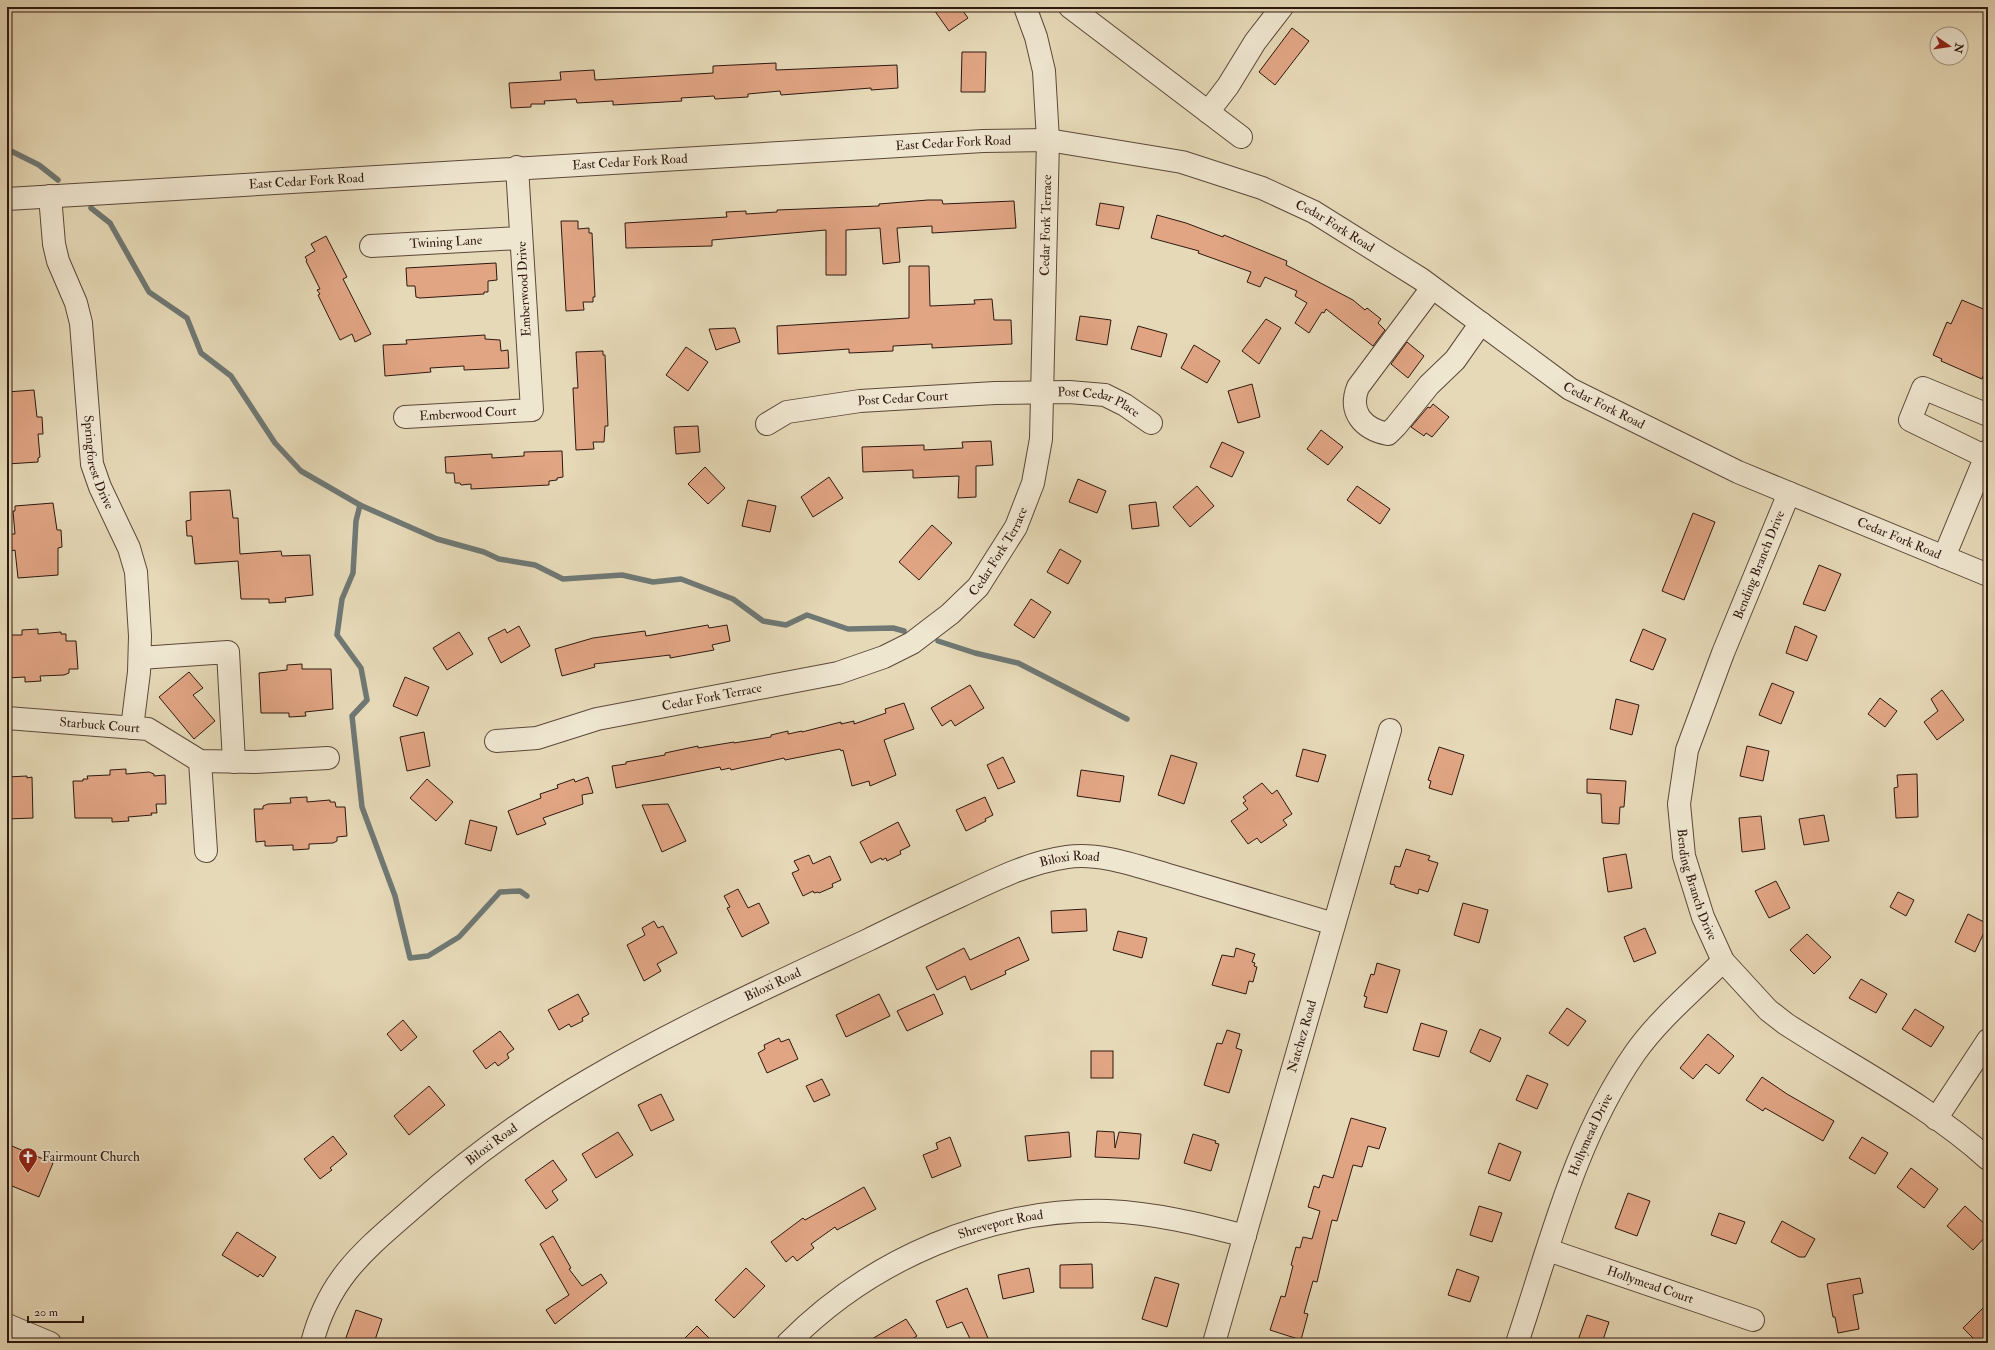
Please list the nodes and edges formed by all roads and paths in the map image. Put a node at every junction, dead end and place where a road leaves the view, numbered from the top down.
1 (1025, 7) edge
2 (1070, 7) edge
3 (1282, 7) edge
4 (1208, 112) junction
5 (1241, 137) dead end
6 (1048, 140) junction
7 (517, 168) junction
8 (1249, 184) joint
9 (50, 196) junction
10 (7, 199) edge
11 (521, 238) junction
12 (371, 246) dead end
13 (1432, 288) junction
14 (1480, 323) junction
15 (1042, 393) junction
16 (532, 410) joint
17 (1988, 415) edge
18 (405, 417) dead end
19 (1151, 423) dead end
20 (768, 424) dead end
21 (1987, 454) edge
22 (1789, 493) junction
23 (1944, 557) junction
24 (1988, 575) edge
25 (140, 658) junction
26 (7, 718) edge
27 (132, 728) junction
28 (1390, 730) dead end
29 (496, 741) dead end
30 (328, 758) dead end
31 (200, 761) junction
32 (234, 762) junction
33 (206, 851) dead end
34 (1334, 924) junction
35 (1723, 961) junction
36 (1988, 1040) edge
37 (1936, 1119) junction
38 (1988, 1159) edge
39 (1245, 1236) junction
40 (1548, 1250) junction
41 (1753, 1320) dead end
42 (7, 1325) edge
43 (50, 1343) edge
44 (312, 1343) edge
45 (788, 1343) edge
46 (1214, 1343) edge
47 (1517, 1343) edge

1 - 6 street, Cedar Fork Terrace
2 - 4 street
3 - 4 street
4 - 5 street
6 - 7 street, East Cedar Fork Road
6 - 8 street, East Cedar Fork Road
6 - 15 street, Cedar Fork Terrace
7 - 9 street, East Cedar Fork Road
7 - 11 street, Emberwood Drive
8 - 13 street, Cedar Fork Road
9 - 10 street, East Cedar Fork Road
9 - 25 street, Springforest Drive
11 - 12 street, Twining Lane
11 - 16 street, Emberwood Drive
13 - 14 street, Cedar Fork Road
13 - 14 street
14 - 22 street, Cedar Fork Road
15 - 19 street, Post Cedar Place
15 - 20 street, Post Cedar Court
15 - 29 street, Cedar Fork Terrace
16 - 18 street, Emberwood Court
17 - 21 street
21 - 23 street
22 - 23 street, Cedar Fork Road
22 - 35 street, Bending Branch Drive
23 - 24 street, Cedar Fork Road
25 - 27 street, Springforest Drive
25 - 32 street
26 - 27 street, Starbuck Court
27 - 31 street, Starbuck Court
28 - 34 street, Natchez Road
30 - 32 street
31 - 32 street
31 - 33 street
34 - 39 street, Natchez Road
34 - 44 street, Biloxi Road
35 - 37 street, Bending Branch Drive
35 - 40 street, Hollymead Drive
36 - 37 street
37 - 38 street, Bending Branch Drive
39 - 45 street, Shreveport Road
39 - 46 street, Natchez Road
40 - 41 street, Hollymead Court
40 - 47 street, Hollymead Drive
42 - 43 street

